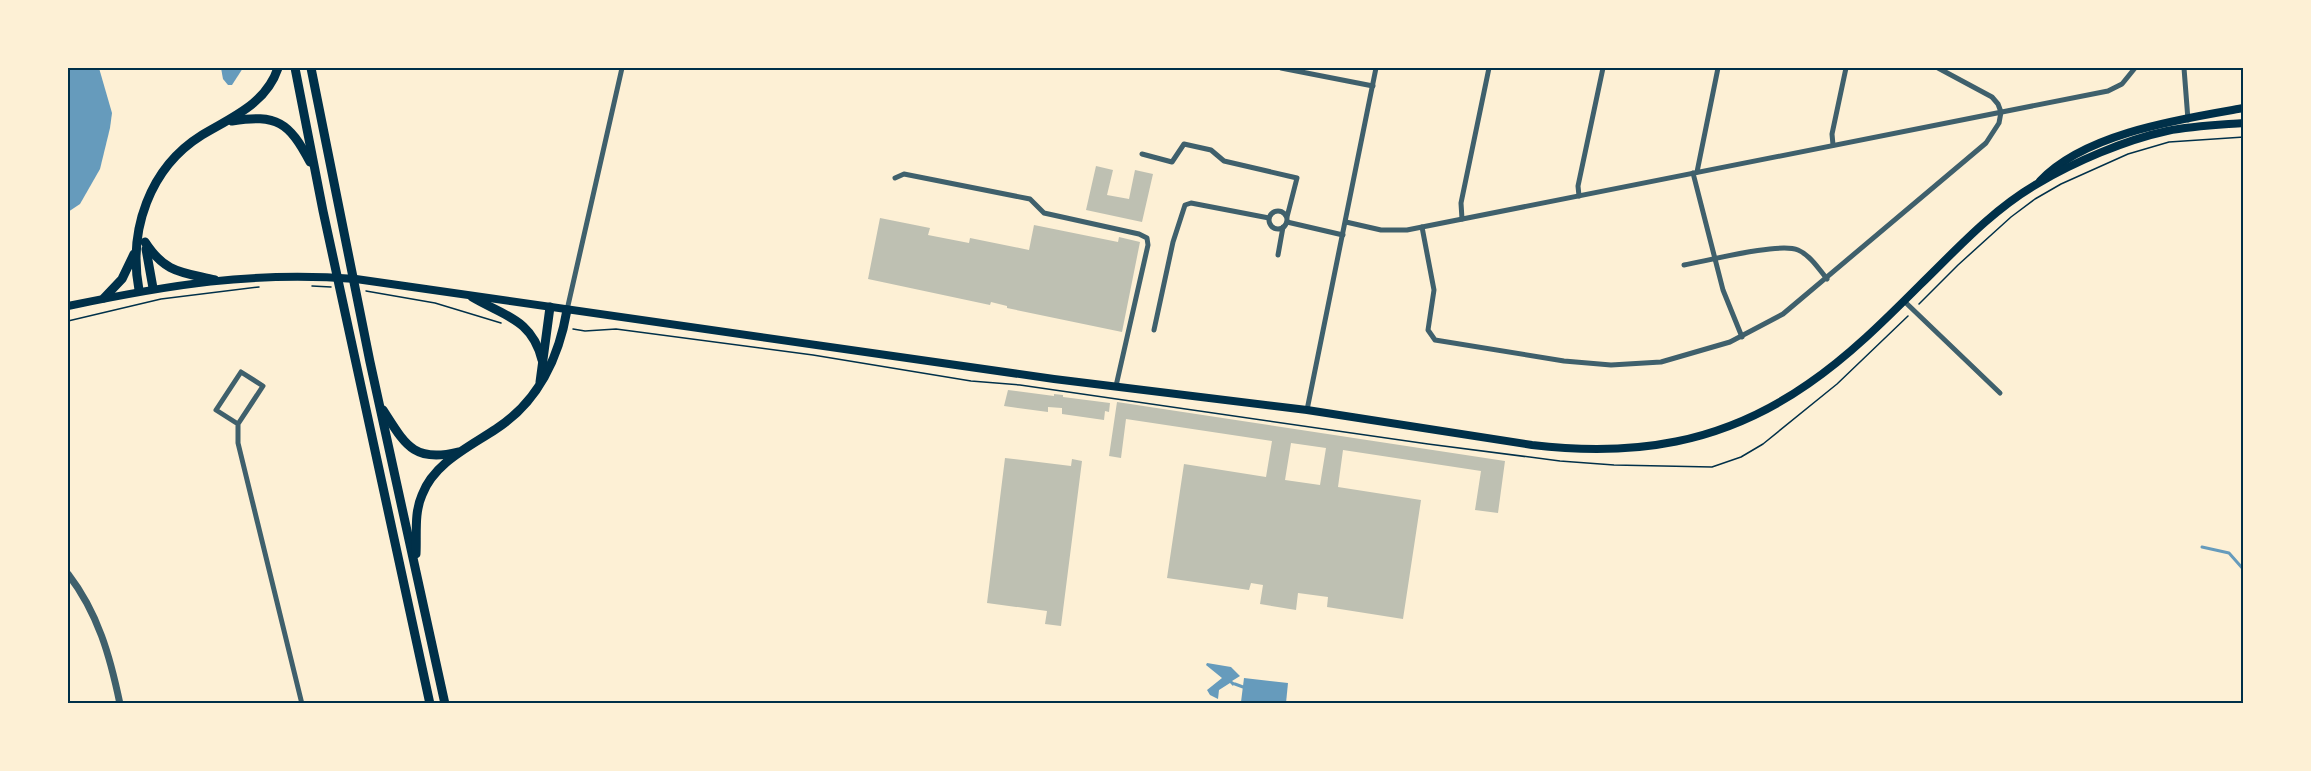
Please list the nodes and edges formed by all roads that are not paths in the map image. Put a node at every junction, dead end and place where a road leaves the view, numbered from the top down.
1 (278, 68) edge
2 (295, 68) edge
3 (310, 68) edge
4 (622, 68) edge
5 (1281, 68) edge
6 (1376, 68) edge
7 (1489, 68) edge
8 (1603, 68) edge
9 (1718, 68) edge
10 (1846, 68) edge
11 (1938, 68) edge
12 (2135, 68) edge
13 (2184, 68) edge
14 (1372, 86) junction
15 (2244, 108) edge
16 (2001, 112) junction
17 (2188, 117) junction
18 (229, 121) junction
19 (2244, 123) edge
20 (2189, 128) junction
21 (1833, 145) junction
22 (1142, 154) dead end
23 (315, 171) junction
24 (1695, 172) junction
25 (896, 178) dead end
26 (2036, 184) junction
27 (1579, 196) junction
28 (1269, 218) junction
29 (1462, 219) junction
30 (1286, 222) junction
31 (1346, 222) junction
32 (140, 226) junction
33 (1422, 227) junction
34 (1343, 235) junction
35 (145, 242) junction
36 (135, 252) junction
37 (1278, 255) dead end
38 (1714, 260) junction
39 (1684, 266) dead end
40 (1827, 279) junction
41 (214, 280) junction
42 (153, 288) junction
43 (139, 290) junction
44 (472, 297) junction
45 (104, 298) junction
46 (1904, 301) junction
47 (68, 306) edge
48 (550, 307) junction
49 (567, 310) junction
50 (1154, 330) dead end
51 (1742, 337) junction
52 (542, 360) junction
53 (540, 385) junction
54 (1116, 386) junction
55 (2000, 393) dead end
56 (379, 404) junction
57 (1307, 410) junction
58 (238, 424) junction
59 (458, 452) junction
60 (416, 568) junction
61 (68, 574) edge
62 (120, 704) edge
63 (302, 704) edge
64 (430, 704) edge
65 (446, 704) edge

1 - 18 highway
2 - 23 highway
3 - 56 highway
4 - 49 street
5 - 14 street
6 - 14 street
7 - 29 street
8 - 27 street
9 - 24 street
10 - 21 street
11 - 16 street
12 - 16 street
13 - 17 street
14 - 31 street
15 - 17 main road
16 - 21 street
16 - 40 street
17 - 20 street
17 - 26 main road
18 - 23 highway
18 - 32 highway
19 - 20 main road
20 - 26 main road
21 - 24 street
22 - 30 street
23 - 64 highway
24 - 27 street
24 - 38 street
25 - 54 street
26 - 46 main road
27 - 29 street
28 - 30 street
28 - 30 street
28 - 50 street
29 - 33 street
30 - 34 street
30 - 37 street
31 - 33 street
31 - 34 street
32 - 35 highway
32 - 36 highway
33 - 51 street
34 - 57 street
35 - 41 highway
35 - 42 highway
36 - 43 highway
36 - 45 highway
38 - 39 street
38 - 40 street
38 - 51 street
40 - 51 street
41 - 42 main road
41 - 44 main road
42 - 43 main road
43 - 45 main road
44 - 48 main road
44 - 52 highway
45 - 47 main road
46 - 55 street
46 - 57 main road
48 - 49 main road
48 - 52 highway
49 - 53 highway
49 - 54 main road
52 - 53 highway
53 - 59 highway
54 - 57 main road
56 - 59 highway
56 - 60 highway
58 - 58 street
58 - 63 street
59 - 60 highway
60 - 65 highway
61 - 62 street

